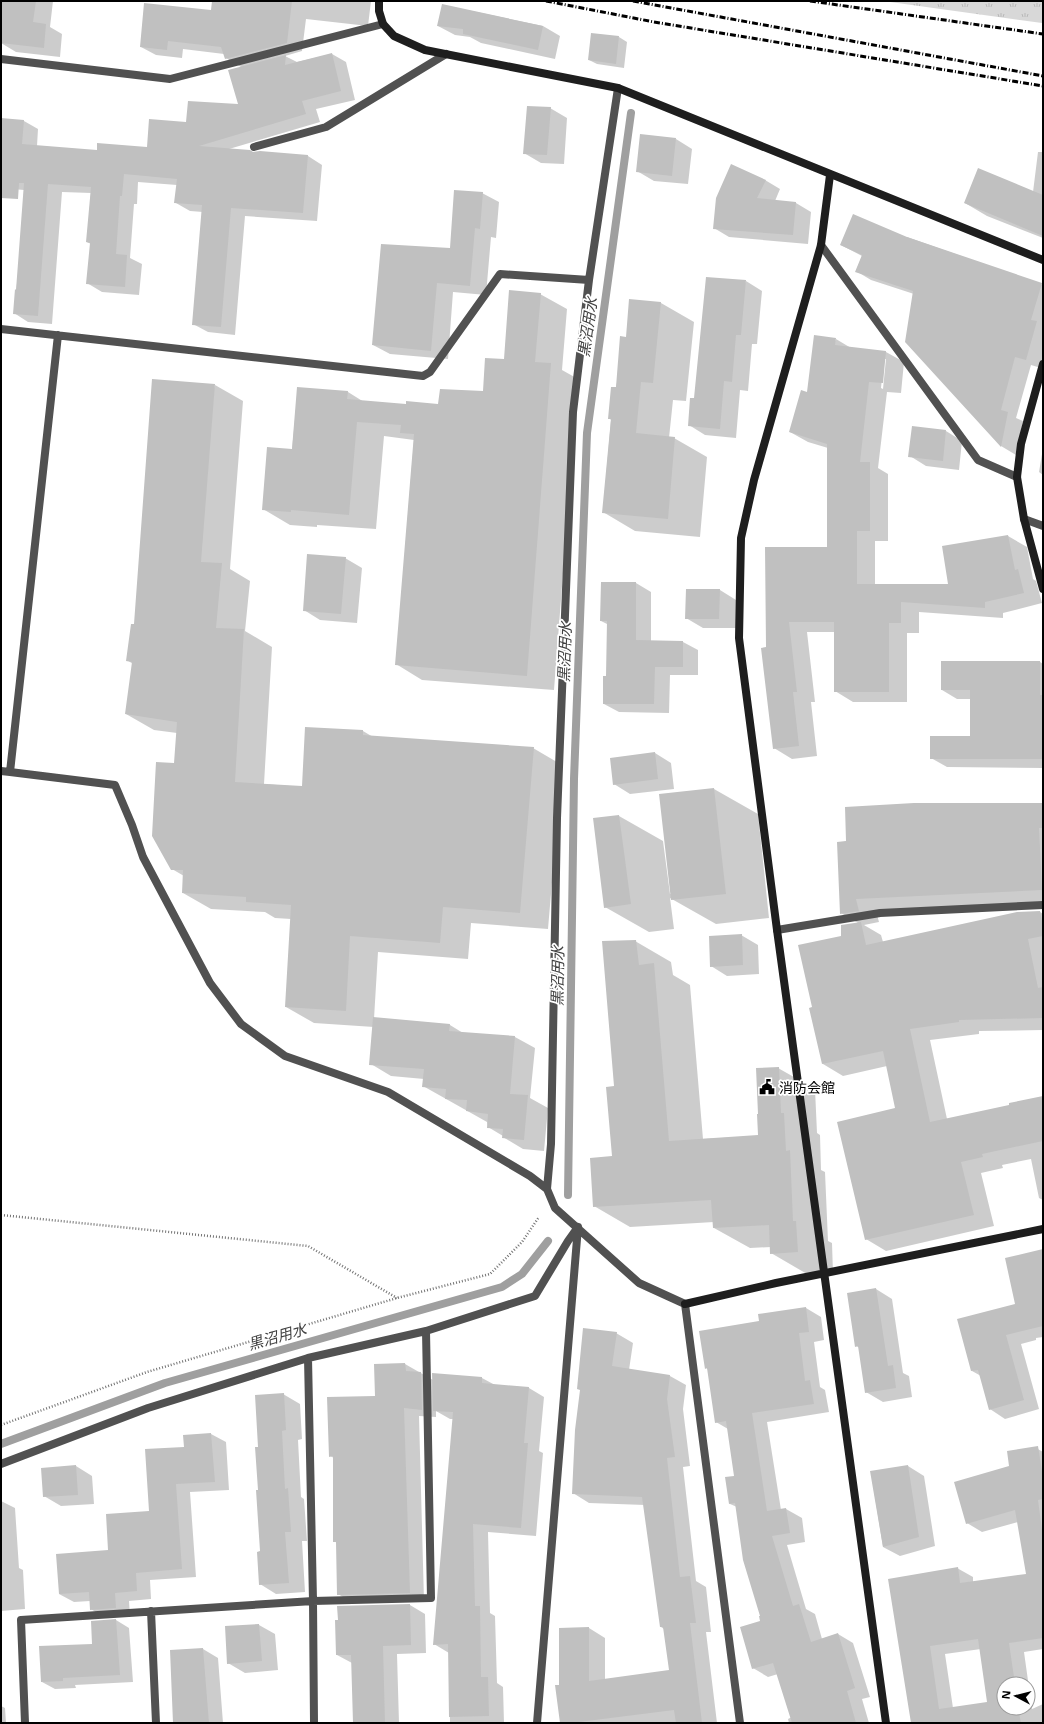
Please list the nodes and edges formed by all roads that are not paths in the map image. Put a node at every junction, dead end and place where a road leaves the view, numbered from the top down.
1 (379, 1) edge
2 (384, 24) junction
3 (446, 54) junction
4 (1, 59) edge
5 (618, 88) junction
6 (254, 147) dead end
7 (830, 175) junction
8 (821, 245) junction
9 (1043, 260) edge
10 (590, 280) junction
11 (1, 329) edge
12 (58, 335) junction
13 (1043, 364) edge
14 (1017, 477) junction
15 (1024, 520) junction
16 (1043, 526) edge
17 (1043, 588) edge
18 (1, 771) edge
19 (10, 772) junction
20 (1043, 905) edge
21 (777, 930) junction
22 (547, 1189) junction
23 (578, 1227) junction
24 (1043, 1229) edge
25 (825, 1274) junction
26 (685, 1304) junction
27 (426, 1331) junction
28 (308, 1358) junction
29 (1, 1464) edge
30 (313, 1601) junction
31 (151, 1611) junction
32 (25, 1723) edge
33 (156, 1723) edge
34 (314, 1723) edge
35 (537, 1723) edge
36 (740, 1723) edge
37 (886, 1723) edge

1 - 2 street
2 - 3 street
2 - 4 street
3 - 5 street
3 - 6 street
5 - 7 street
5 - 10 street
7 - 8 street
7 - 9 street
8 - 14 street
8 - 21 street
10 - 12 street
10 - 22 street
11 - 12 street
12 - 19 street
13 - 14 street
14 - 15 street
15 - 16 street
15 - 17 street
18 - 19 street
19 - 22 street
20 - 21 street
21 - 25 street
22 - 23 street
23 - 26 street
23 - 27 street
23 - 35 street
24 - 25 street
25 - 26 street
25 - 37 street
26 - 36 street
27 - 28 street
27 - 30 street
28 - 29 street
28 - 30 street
30 - 31 street
30 - 34 street
31 - 32 street
31 - 33 street

